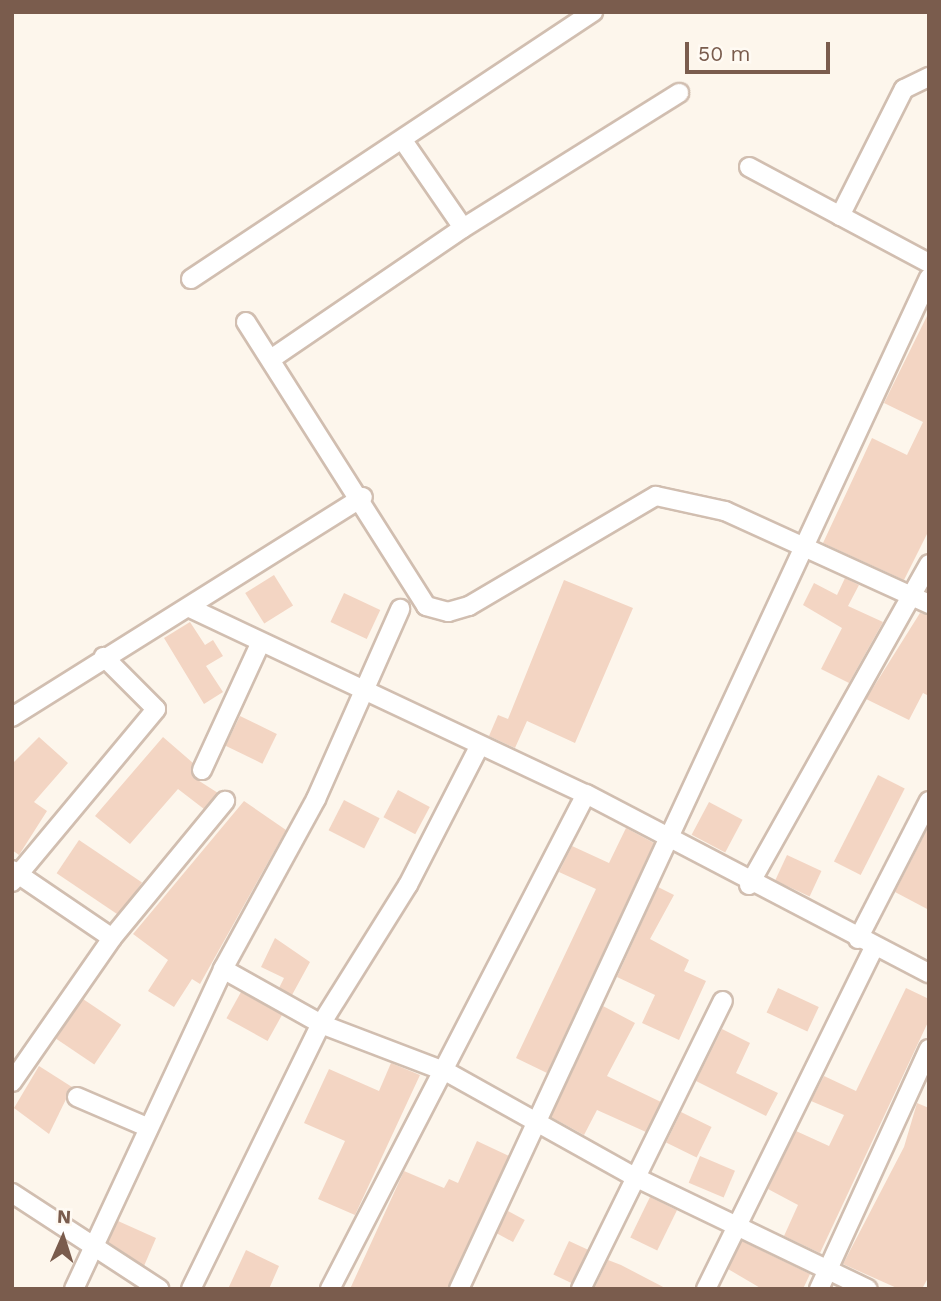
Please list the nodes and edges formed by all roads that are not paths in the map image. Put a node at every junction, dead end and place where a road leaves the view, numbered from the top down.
1 (593, 12) edge
2 (929, 77) edge
3 (679, 93) dead end
4 (404, 142) junction
5 (748, 167) dead end
6 (841, 216) junction
7 (463, 228) junction
8 (929, 263) edge
9 (929, 278) edge
10 (191, 279) dead end
11 (246, 322) dead end
12 (271, 359) junction
13 (363, 497) junction
14 (804, 547) junction
15 (929, 564) edge
16 (922, 600) edge
17 (191, 609) junction
18 (400, 609) dead end
19 (259, 646) junction
20 (104, 657) junction
21 (365, 689) junction
22 (12, 717) edge
23 (481, 745) junction
24 (202, 770) dead end
25 (586, 794) junction
26 (929, 800) edge
27 (225, 801) dead end
28 (668, 841) junction
29 (14, 875) edge
30 (749, 885) junction
31 (113, 939) junction
32 (858, 939) junction
33 (874, 947) junction
34 (223, 969) junction
35 (929, 974) edge
36 (723, 1001) dead end
37 (321, 1024) junction
38 (929, 1049) edge
39 (447, 1072) junction
40 (12, 1082) edge
41 (77, 1097) dead end
42 (540, 1122) junction
43 (149, 1128) junction
44 (637, 1178) junction
45 (12, 1193) edge
46 (739, 1224) junction
47 (92, 1249) junction
48 (830, 1269) junction
49 (74, 1289) edge
50 (159, 1289) edge
51 (191, 1289) edge
52 (330, 1289) edge
53 (460, 1289) edge
54 (581, 1289) edge
55 (706, 1289) edge
56 (819, 1289) edge
57 (869, 1289) edge

1 - 4 street
2 - 6 street
3 - 7 street
4 - 7 street
4 - 10 street
5 - 6 street
6 - 8 street
7 - 12 street
9 - 14 street
11 - 12 street
12 - 13 street
13 - 14 street
13 - 17 street
14 - 16 street
14 - 28 street
15 - 16 street
16 - 30 street
17 - 19 street
17 - 20 street
18 - 21 street
19 - 21 street
19 - 24 street
20 - 22 street
20 - 29 street
21 - 23 street
21 - 34 street
23 - 25 street
23 - 37 street
25 - 28 street
25 - 39 street
26 - 32 street
27 - 31 street
28 - 30 street
28 - 42 street
29 - 31 street
30 - 32 street
31 - 40 street
32 - 33 street
33 - 35 street
33 - 46 street
34 - 37 street
34 - 43 street
36 - 44 street
37 - 39 street
37 - 51 street
38 - 48 street
39 - 42 street
39 - 52 street
41 - 43 street
42 - 44 street
42 - 53 street
43 - 47 street
44 - 46 street
44 - 54 street
45 - 47 street
46 - 48 street
46 - 55 street
47 - 49 street
47 - 50 street
48 - 56 street
48 - 57 street

